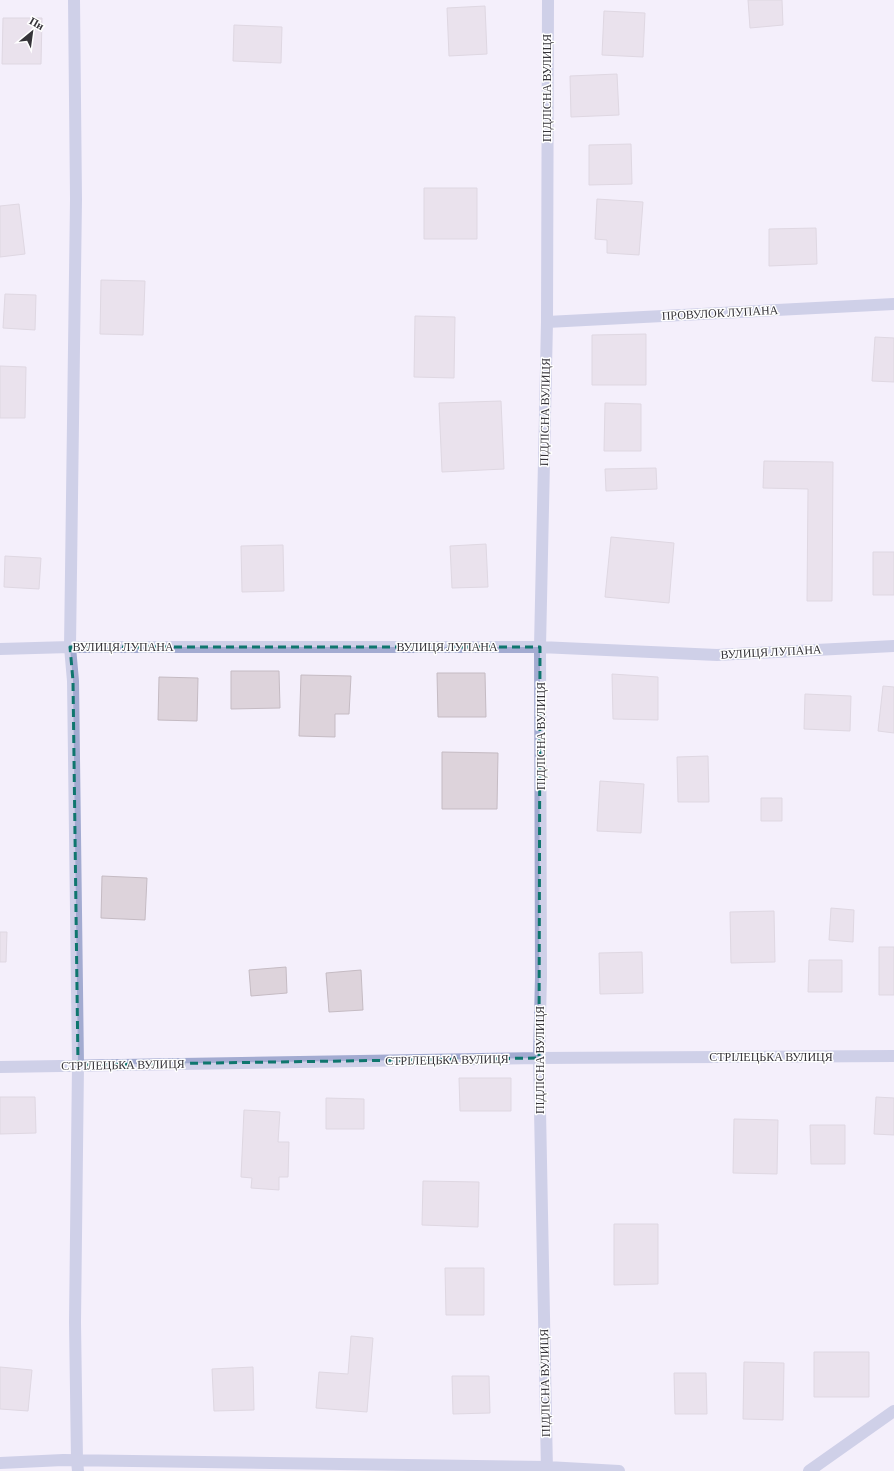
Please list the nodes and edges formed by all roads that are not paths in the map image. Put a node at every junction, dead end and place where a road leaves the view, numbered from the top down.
1 (74, 0) edge
2 (548, 0) edge
3 (894, 304) edge
4 (546, 322) junction
5 (894, 646) edge
6 (70, 647) junction
7 (540, 648) junction
8 (0, 649) edge
9 (894, 1056) edge
10 (539, 1058) junction
11 (78, 1065) junction
12 (0, 1066) edge
13 (894, 1411) edge
14 (0, 1462) edge
15 (77, 1466) edge
16 (547, 1469) edge
17 (619, 1471) edge
18 (809, 1471) edge

1 - 6 street
2 - 4 street, ПІДЛІСНА ВУЛИЦЯ
3 - 4 street, ПРОВУЛОК ЛУПАНА
4 - 7 street, ПІДЛІСНА ВУЛИЦЯ
5 - 7 street, ВУЛИЦЯ ЛУПАНА
6 - 7 street, ВУЛИЦЯ ЛУПАНА
6 - 8 street, ВУЛИЦЯ ЛУПАНА
6 - 11 street
7 - 10 street, ПІДЛІСНА ВУЛИЦЯ
9 - 10 street, СТРІЛЕЦЬКА ВУЛИЦЯ
10 - 11 street, СТРІЛЕЦЬКА ВУЛИЦЯ
10 - 16 street, ПІДЛІСНА ВУЛИЦЯ
11 - 12 street, СТРІЛЕЦЬКА ВУЛИЦЯ
11 - 15 street
13 - 18 street
14 - 15 street
15 - 16 street
16 - 17 street

